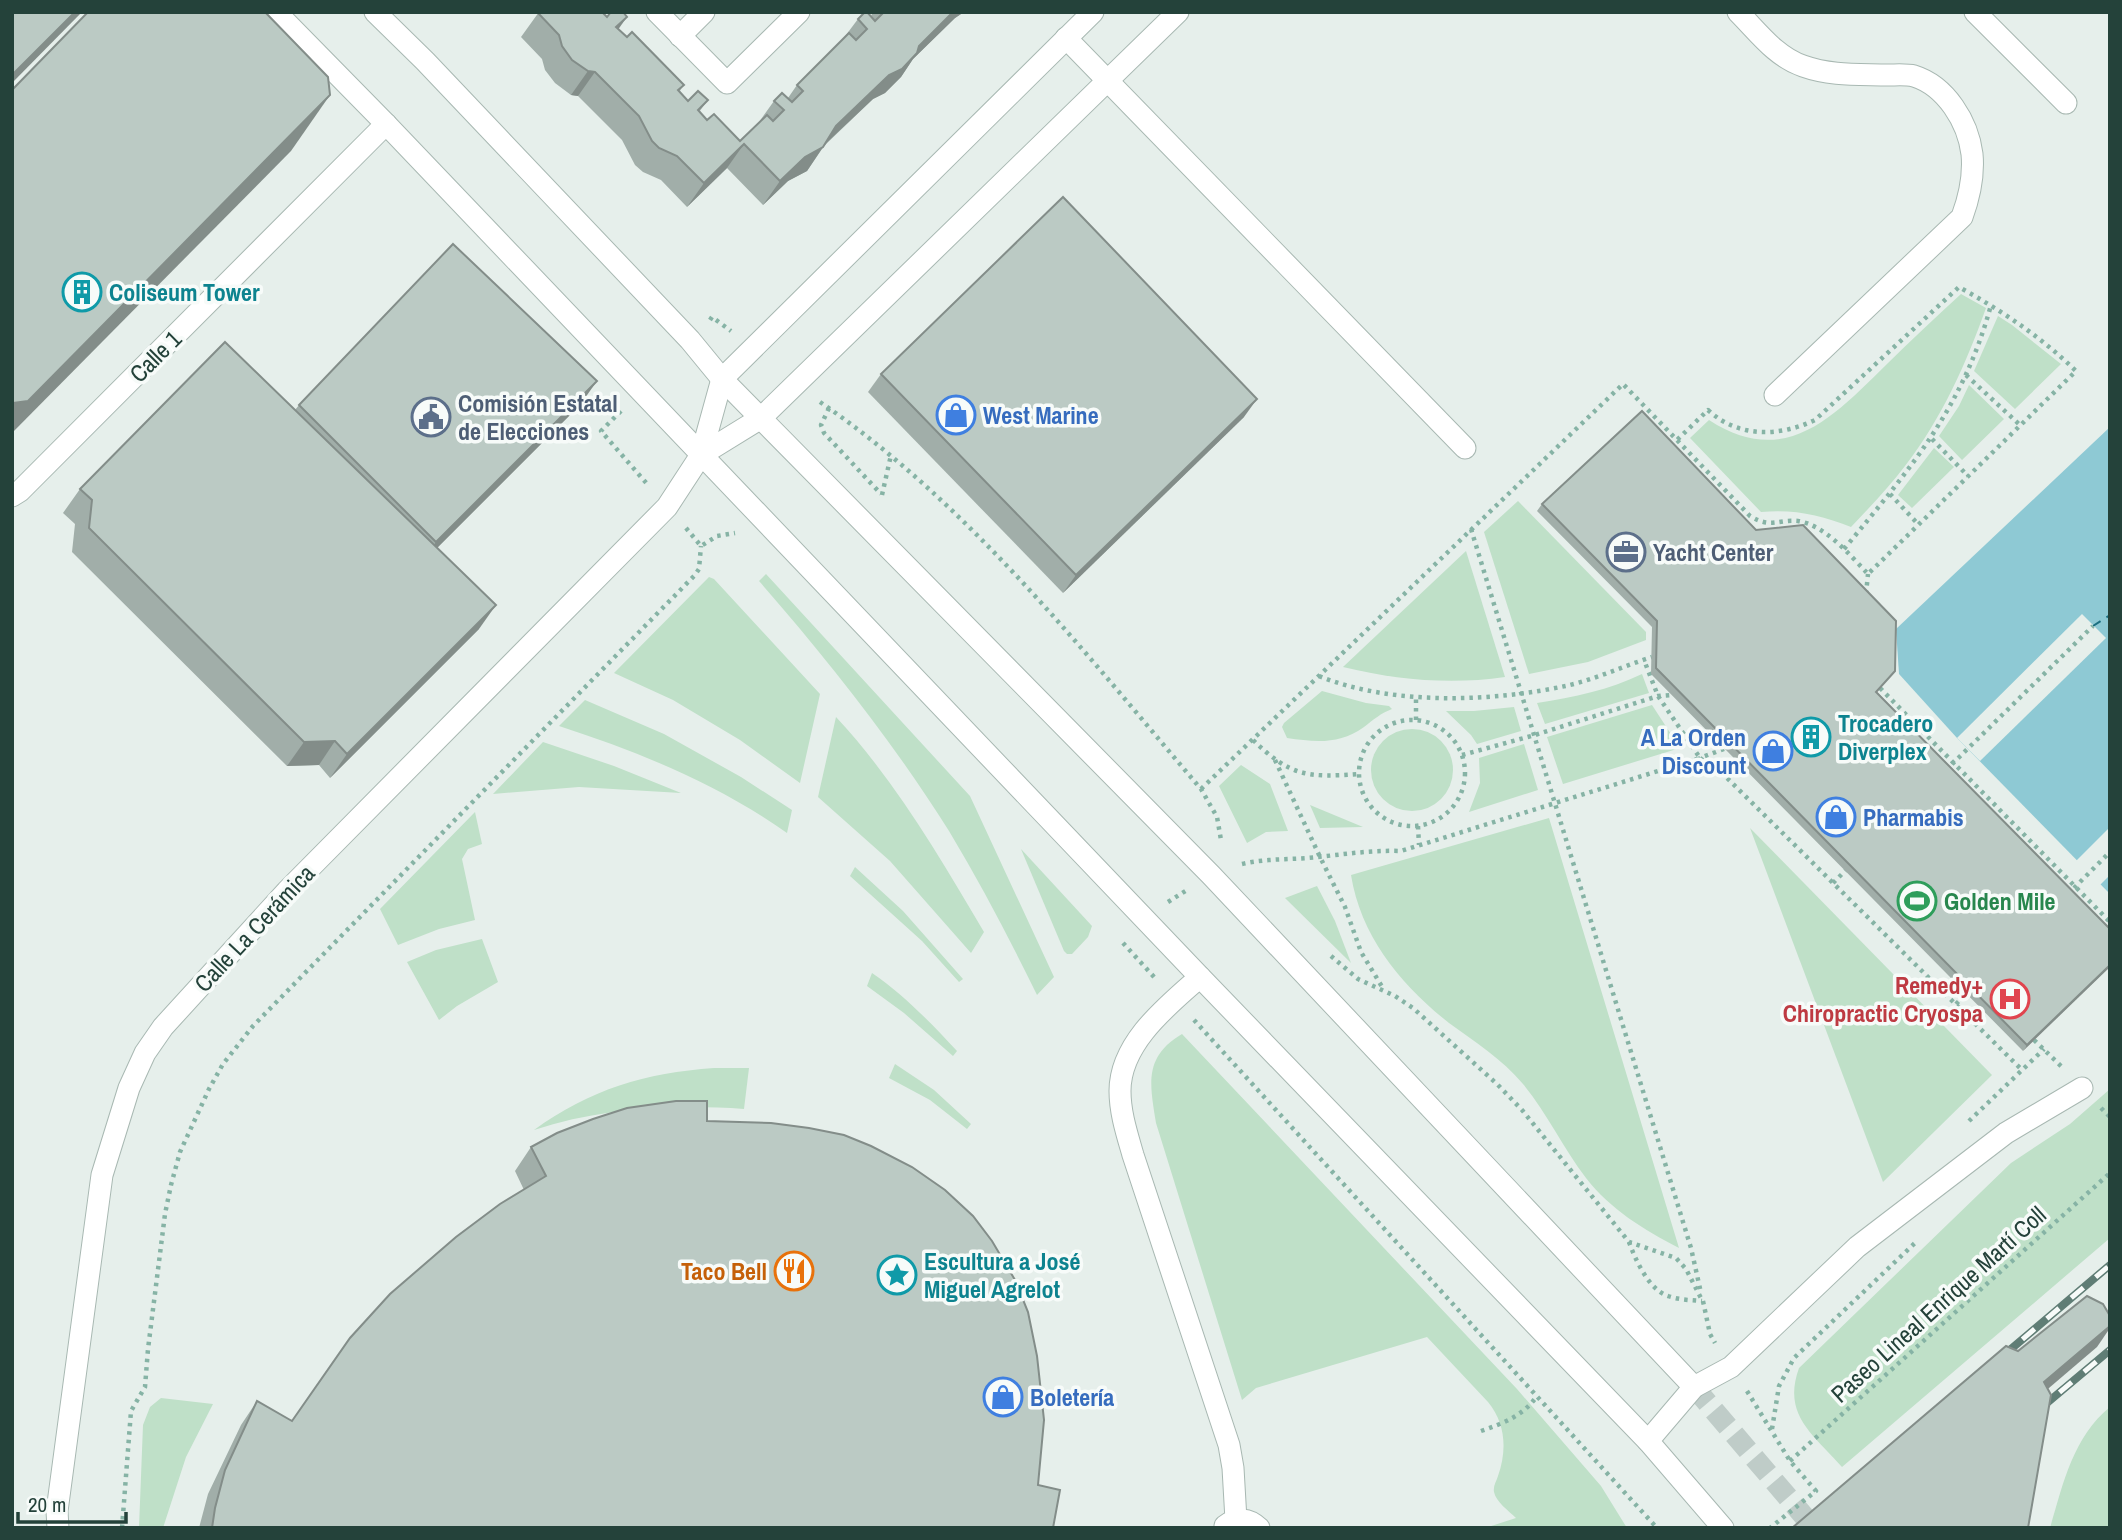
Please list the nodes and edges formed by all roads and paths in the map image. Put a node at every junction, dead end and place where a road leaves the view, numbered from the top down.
1 (275, 12) edge
2 (374, 12) edge
3 (657, 12) edge
4 (704, 12) edge
5 (799, 12) edge
6 (1093, 12) edge
7 (1178, 12) edge
8 (1738, 12) edge
9 (1975, 12) edge
10 (680, 36) junction
11 (1066, 38) junction
12 (1108, 81) junction
13 (2066, 103) dead end
14 (386, 124) junction
15 (1991, 305) junction
16 (712, 317) dead end
17 (690, 341) junction
18 (1966, 375) junction
19 (722, 379) junction
20 (640, 390) junction
21 (1775, 395) dead end
22 (761, 418) junction
23 (2020, 425) junction
24 (1932, 439) junction
25 (1677, 440) junction
26 (1465, 448) dead end
27 (701, 454) junction
28 (891, 455) junction
29 (1968, 476) junction
30 (1890, 494) junction
31 (882, 495) junction
32 (12, 496) edge
33 (891, 505) dead end
34 (667, 507) junction
35 (1919, 524) junction
36 (1471, 529) junction
37 (743, 537) dead end
38 (701, 547) junction
39 (1844, 549) junction
40 (1868, 574) junction
41 (1866, 600) edge
42 (2093, 626) dead end
43 (1652, 657) dead end
44 (1644, 660) junction
45 (1319, 676) junction
46 (1880, 688) edge
47 (1521, 692) junction
48 (1671, 695) edge
49 (1416, 696) junction
50 (1658, 696) junction
51 (1416, 720) junction
52 (1535, 735) junction
53 (1253, 740) junction
54 (1724, 748) edge
55 (1462, 755) junction
56 (1700, 758) junction
57 (1275, 760) junction
58 (1955, 762) junction
59 (1945, 771) edge
60 (1359, 774) junction
61 (1201, 789) junction
62 (1555, 803) junction
63 (1418, 826) junction
64 (1212, 832) dead end
65 (1221, 841) junction
66 (1419, 845) junction
67 (1229, 848) dead end
68 (2110, 852) edge
69 (1237, 855) dead end
70 (1320, 857) junction
71 (1244, 864) junction
72 (1852, 864) edge
73 (1254, 873) dead end
74 (1211, 875) junction
75 (1833, 883) junction
76 (2076, 887) junction
77 (2066, 897) edge
78 (1162, 906) dead end
79 (2110, 922) edge
80 (1126, 935) dead end
81 (1325, 950) dead end
82 (1200, 977) junction
83 (1976, 984) edge
84 (1385, 991) junction
85 (1175, 999) junction
86 (1956, 1004) junction
87 (2022, 1070) dead end
88 (2088, 1094) joint
89 (2110, 1117) edge
90 (2110, 1173) edge
91 (1925, 1234) dead end
92 (1629, 1242) junction
93 (1703, 1302) junction
94 (1731, 1367) junction
95 (1694, 1387) junction
96 (1537, 1396) junction
97 (1772, 1429) junction
98 (1481, 1431) dead end
99 (1648, 1441) junction
100 (1790, 1461) junction
101 (1230, 1524) edge
102 (58, 1528) edge
103 (121, 1528) edge
104 (1259, 1528) edge
105 (1657, 1528) edge
106 (1723, 1528) edge
107 (1769, 1528) edge

1 - 14 street
2 - 17 street
3 - 10 street
4 - 10 street
5 - 10 street
6 - 11 street
7 - 12 street
8 - 21 street
9 - 13 street
11 - 12 street
11 - 19 street
12 - 22 street
12 - 26 street
14 - 20 street
14 - 32 street, Calle 1
15 - 18 path
15 - 23 path
15 - 25 path
16 - 17 path
17 - 19 street
18 - 23 path
18 - 24 path
19 - 22 street
19 - 27 street
20 - 27 street
20 - 34 path
22 - 27 street
22 - 74 street
23 - 29 path
24 - 29 path
24 - 30 path
25 - 36 path
25 - 39 path
27 - 34 street, Calle La Cerámica
27 - 82 street
28 - 31 path
28 - 31 path
28 - 61 path
29 - 35 path
30 - 35 path
30 - 39 path
31 - 33 path
34 - 38 path
34 - 102 street, Calle La Cerámica
35 - 40 path
36 - 45 path
36 - 47 path
37 - 38 path
38 - 103 path
39 - 40 path
40 - 41 path
42 - 58 path
43 - 44 path
44 - 47 path
44 - 50 path
45 - 49 path
45 - 53 path
46 - 58 path
47 - 49 path
47 - 52 path
48 - 50 path
49 - 51 path
50 - 52 path
50 - 56 path
51 - 55 path
51 - 60 path
52 - 55 path
52 - 62 path
53 - 57 path
53 - 61 path
54 - 56 path
55 - 63 path
56 - 62 path
56 - 75 path
57 - 60 path
57 - 70 path
58 - 59 path
58 - 76 path
60 - 63 path
61 - 65 path
62 - 66 path
62 - 93 path
63 - 66 path
64 - 65 path
65 - 67 path
66 - 70 path
68 - 76 path
69 - 71 path
70 - 71 path
70 - 84 path
71 - 73 path
71 - 74 path
72 - 75 path
74 - 78 path
74 - 95 street
75 - 86 path
76 - 77 path
76 - 79 path
80 - 85 path
81 - 84 path
82 - 85 street
82 - 99 street
83 - 86 path
84 - 92 path
85 - 96 path
85 - 101 street
86 - 87 path
88 - 89 path
88 - 94 street
90 - 100 path, Paseo Lineal Enrique Martí Coll
91 - 97 path
92 - 93 path
92 - 93 path
93 - 94 path
94 - 95 street
94 - 97 path
95 - 99 street
96 - 98 path
96 - 105 path
97 - 100 path
99 - 106 street
100 - 107 path
101 - 104 street

